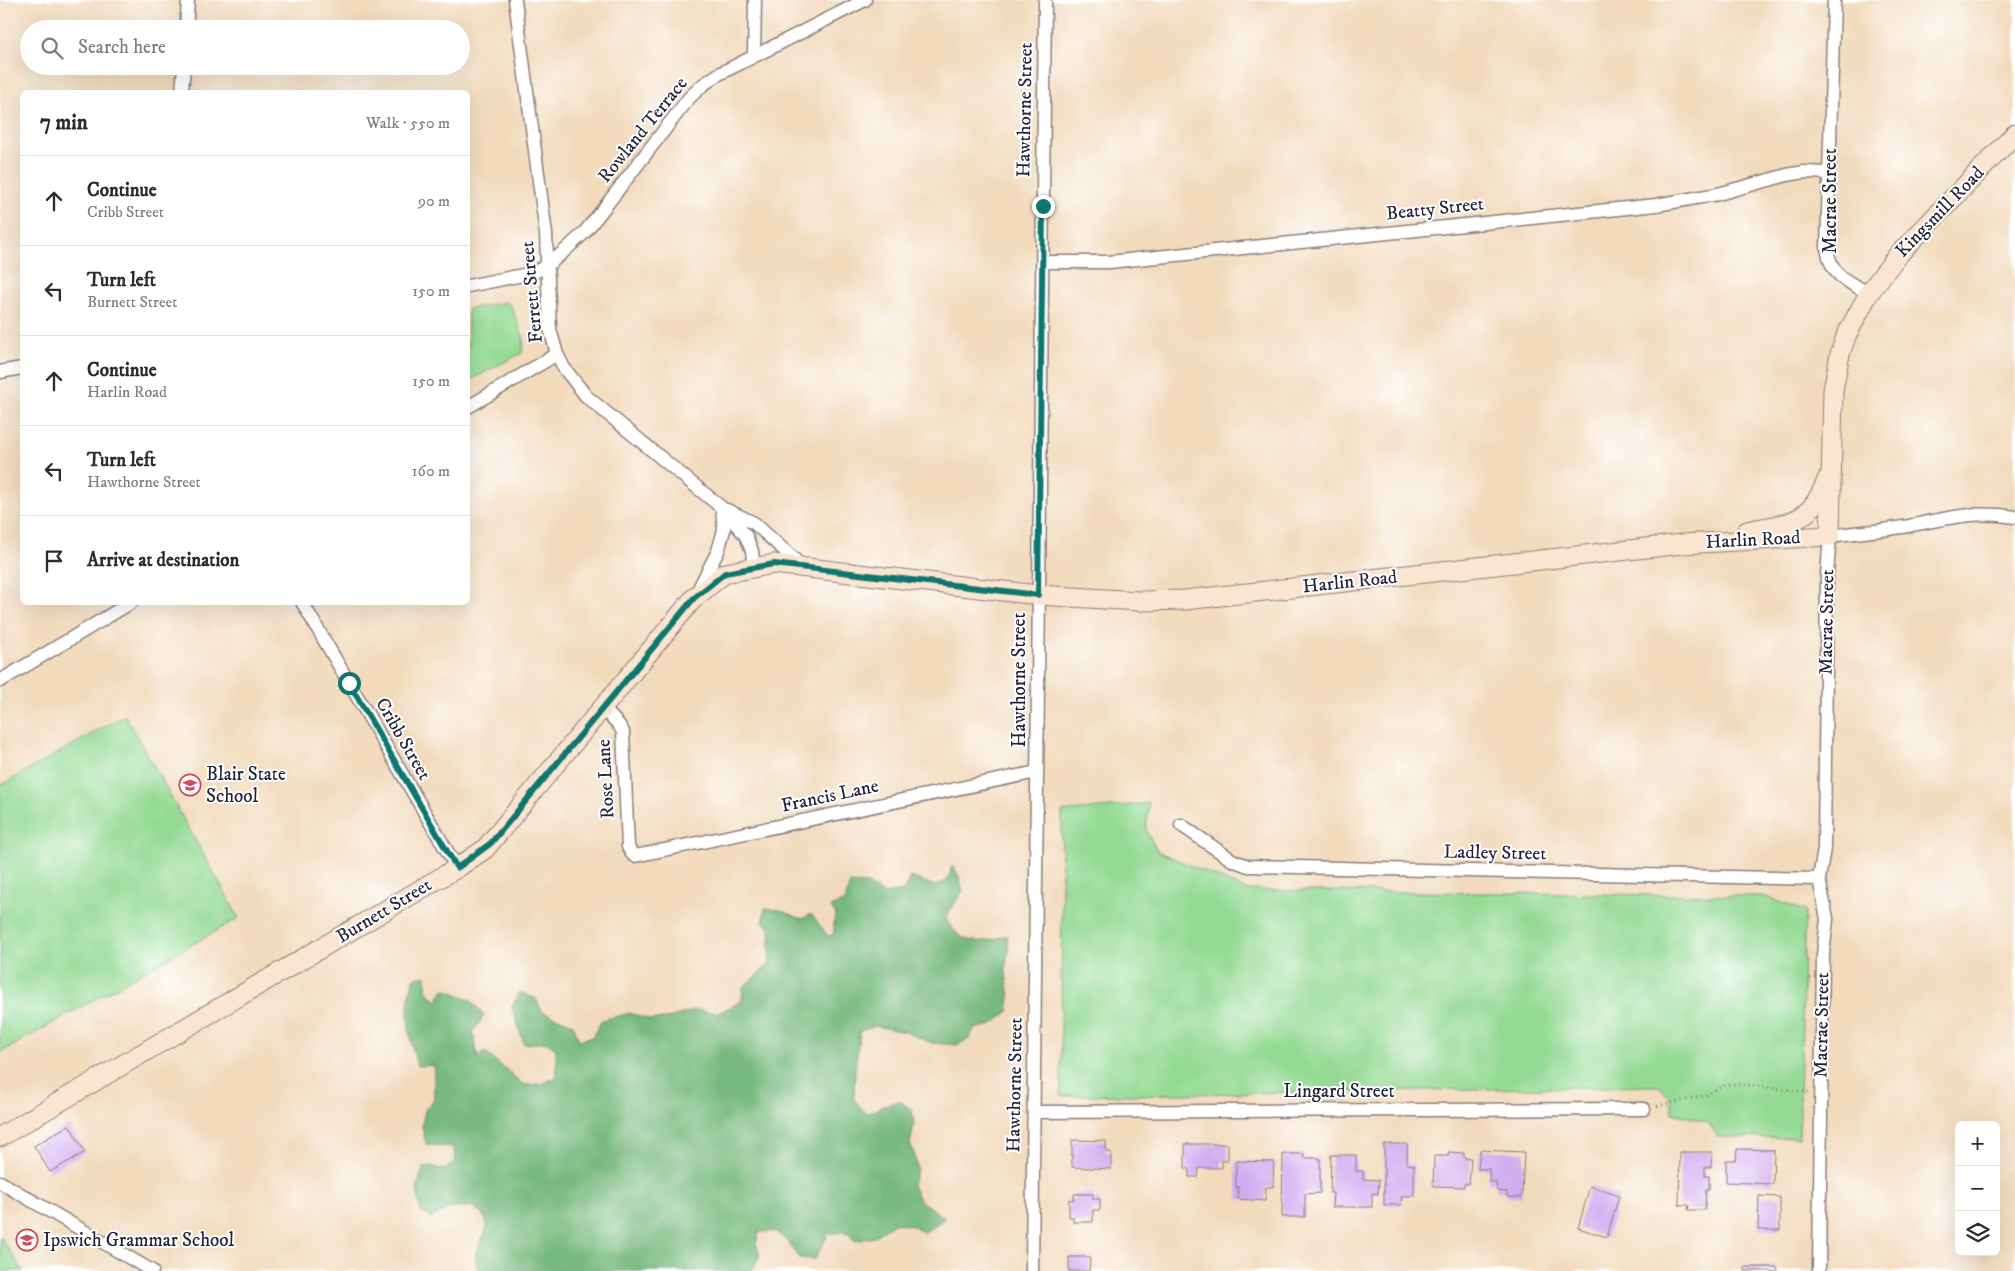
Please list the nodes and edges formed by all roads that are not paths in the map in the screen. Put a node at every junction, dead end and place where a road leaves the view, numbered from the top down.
1 (188, 0) edge
2 (515, 0) edge
3 (755, 0) edge
4 (864, 0) edge
5 (1045, 0) edge
6 (1834, 0) edge
7 (187, 20) edge
8 (754, 54) junction
9 (183, 75) edge
10 (182, 90) edge
11 (2015, 134) edge
12 (1829, 173) junction
13 (1042, 262) junction
14 (548, 265) junction
15 (470, 286) edge
16 (1869, 293) junction
17 (557, 354) junction
18 (20, 368) edge
19 (0, 372) edge
20 (470, 406) edge
21 (1831, 470) junction
22 (722, 508) junction
23 (2015, 517) edge
24 (1830, 536) junction
25 (1682, 544) junction
26 (754, 567) junction
27 (804, 568) junction
28 (1038, 595) junction
29 (694, 598) junction
30 (127, 605) edge
31 (304, 605) edge
32 (0, 681) edge
33 (603, 708) junction
34 (1037, 772) junction
35 (1181, 825) dead end
36 (632, 854) joint
37 (457, 868) junction
38 (1819, 879) junction
39 (1644, 1108) road end
40 (1034, 1112) junction
41 (0, 1137) edge
42 (0, 1182) edge
43 (152, 1271) edge
44 (1032, 1271) edge
45 (1819, 1271) edge

1 - 7 street
2 - 14 street, Ferrett Street
3 - 8 street
4 - 8 street, Rowland Terrace
5 - 13 street, Hawthorne Street
6 - 12 street, Macrae Street
8 - 14 street, Rowland Terrace
9 - 10 street
11 - 16 main road, Kingsmill Road
12 - 13 street, Beatty Street
12 - 16 street, Macrae Street
13 - 28 street, Hawthorne Street
14 - 15 street, Rowland Terrace
14 - 17 street, Ferrett Street
16 - 21 main road, Macrae Street
17 - 20 street
17 - 22 street, Ferrett Street
18 - 19 street
21 - 24 main road, Macrae Street
21 - 25 main road
22 - 26 street, Ferrett Street
22 - 27 street
22 - 29 street
23 - 24 street, Harlin Road
24 - 25 main road, Harlin Road
24 - 38 street, Macrae Street
25 - 28 main road, Harlin Road
26 - 27 main road, Harlin Road
26 - 29 main road, Harlin Road
27 - 28 main road, Harlin Road
28 - 34 street, Hawthorne Street
29 - 33 main road, Burnett Street
30 - 32 street
31 - 37 street, Cribb Street
33 - 36 street, Rose Lane
33 - 37 main road, Burnett Street
34 - 36 street, Francis Lane
34 - 40 street, Hawthorne Street
35 - 38 street, Ladley Street
37 - 41 main road, Burnett Street
38 - 45 street, Macrae Street
39 - 40 street, Lingard Street
40 - 44 street, Hawthorne Street
42 - 43 street

